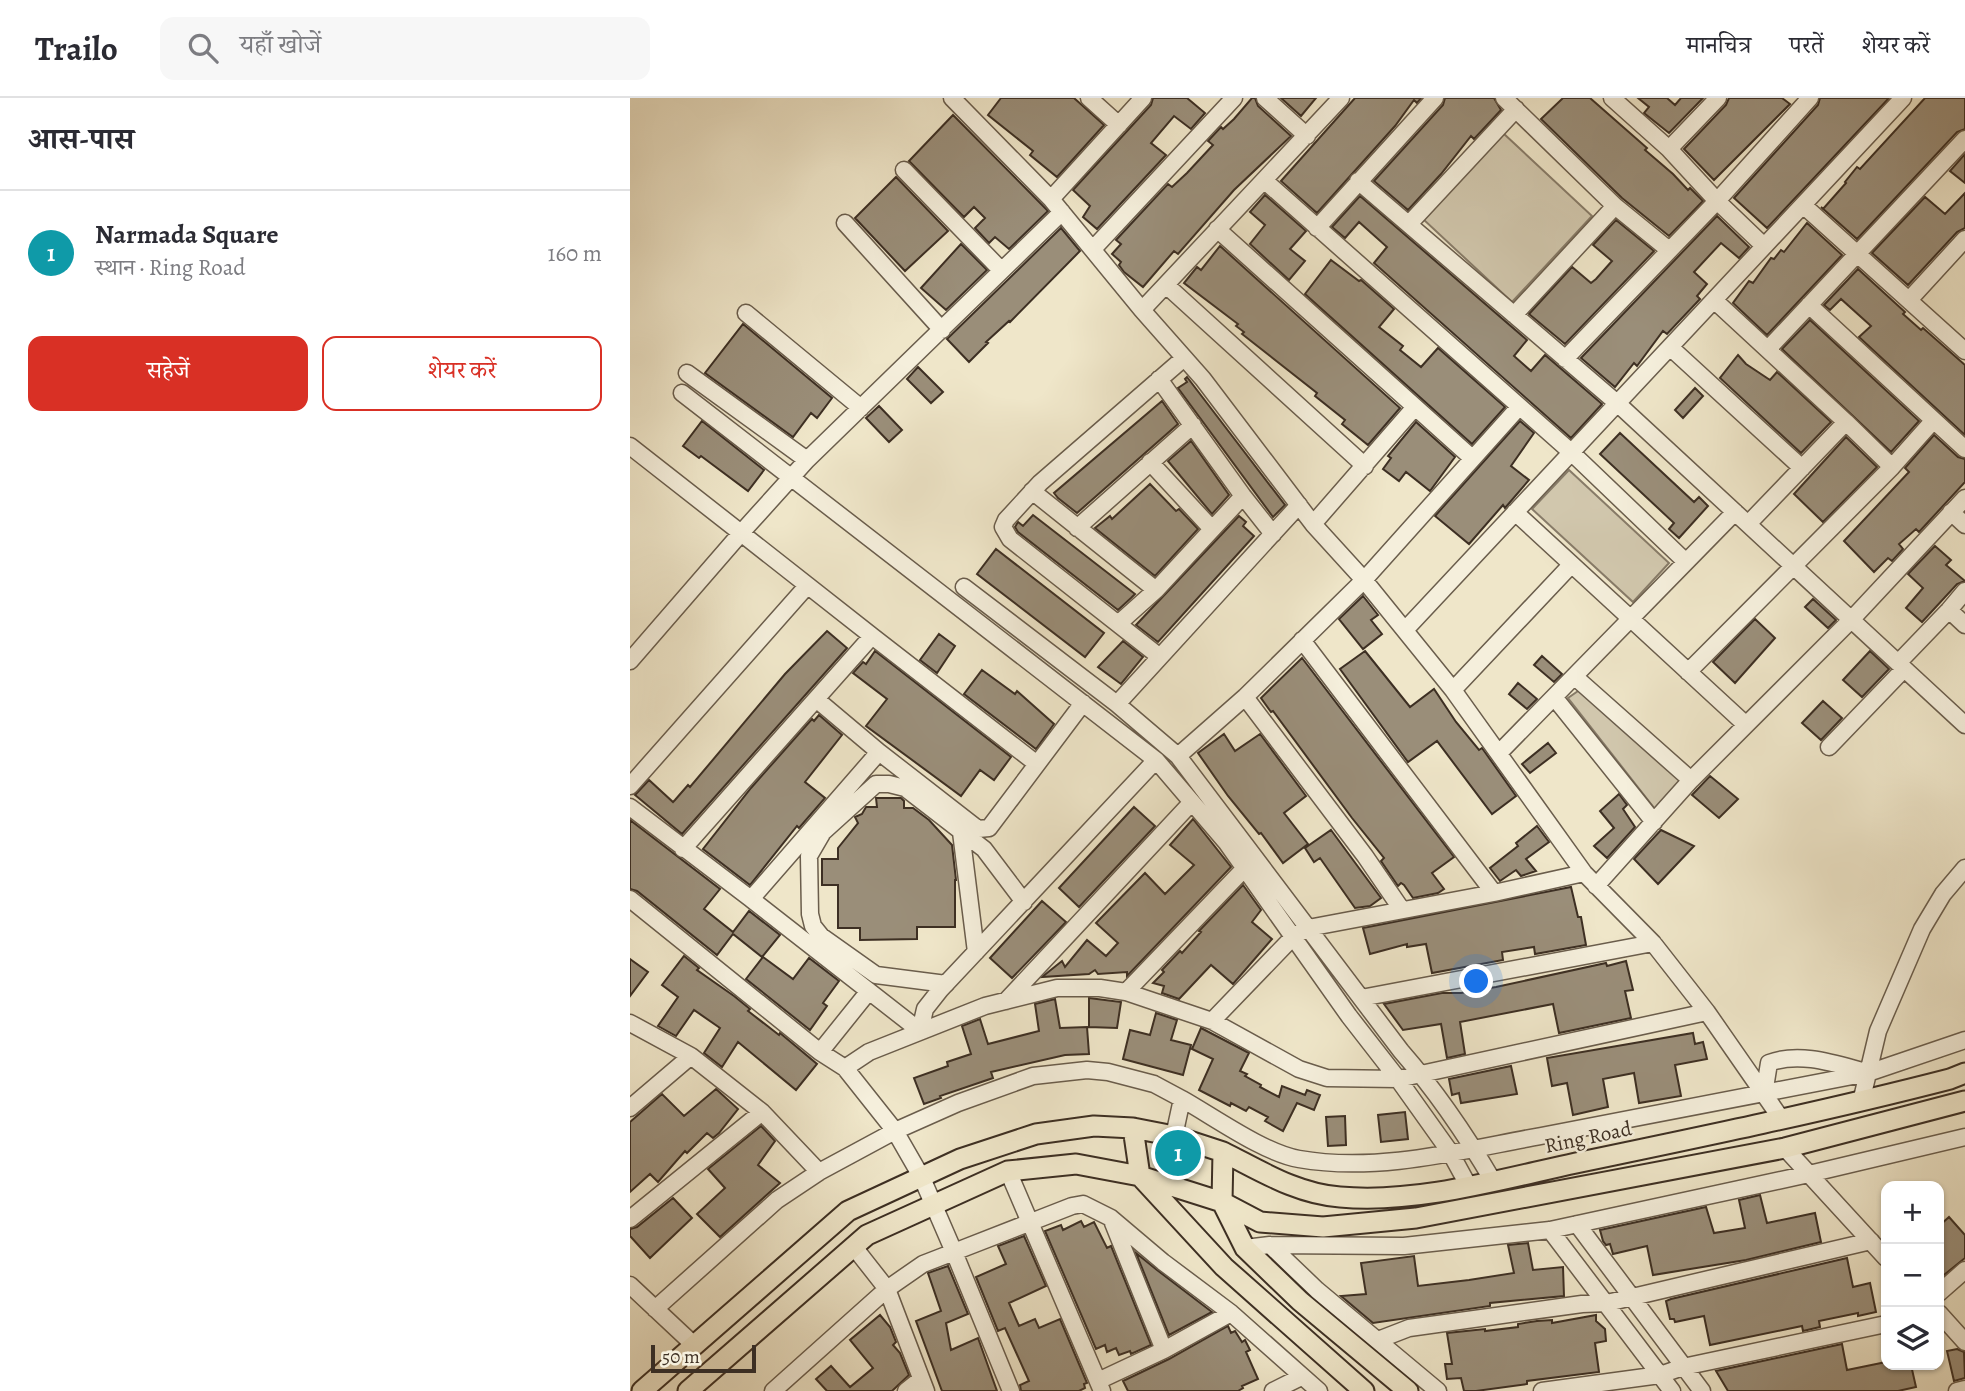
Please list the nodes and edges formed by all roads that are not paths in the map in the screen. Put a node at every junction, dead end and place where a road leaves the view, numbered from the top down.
1 (952, 98) edge
2 (1089, 98) edge
3 (1143, 98) edge
4 (1234, 98) edge
5 (1265, 98) edge
6 (1341, 98) edge
7 (1435, 98) edge
8 (1612, 98) edge
9 (1718, 98) edge
10 (1810, 98) edge
11 (1903, 98) edge
12 (1510, 104) edge
13 (1119, 125) junction
14 (1307, 136) junction
15 (1965, 139) edge
16 (1669, 149) junction
17 (904, 170) dead end
18 (1265, 181) junction
19 (1358, 181) junction
20 (1051, 199) junction
21 (1717, 201) junction
22 (1803, 205) junction
23 (1615, 206) junction
24 (1062, 212) junction
25 (845, 223) dead end
26 (1409, 224) junction
27 (1317, 228) junction
28 (1217, 229) junction
29 (1965, 239) edge
30 (1764, 246) junction
31 (1093, 249) junction
32 (1669, 250) junction
33 (1857, 254) junction
34 (1001, 271) junction
35 (1166, 285) junction
36 (1714, 300) junction
37 (1909, 300) junction
38 (1809, 305) junction
39 (1142, 310) junction
40 (746, 313) dead end
41 (1514, 315) junction
42 (942, 330) junction
43 (1671, 348) junction
44 (1768, 349) junction
45 (1965, 351) edge
46 (1184, 358) junction
47 (1566, 359) junction
48 (687, 373) dead end
49 (1159, 380) junction
50 (681, 393) dead end
51 (1617, 403) junction
52 (1415, 407) junction
53 (1520, 407) junction
54 (862, 408) junction
55 (1933, 421) junction
56 (1846, 422) junction
57 (1193, 425) junction
58 (630, 446) edge
59 (1965, 449) edge
60 (1571, 452) junction
61 (1472, 458) junction
62 (807, 460) junction
63 (1150, 462) junction
64 (1365, 466) junction
65 (1892, 467) junction
66 (1802, 468) junction
67 (791, 478) junction
68 (1032, 491) junction
69 (1243, 496) junction
70 (1965, 498) edge
71 (1299, 505) junction
72 (1735, 512) junction
73 (1951, 512) junction
74 (1515, 513) junction
75 (1313, 524) junction
76 (1748, 524) junction
77 (1965, 525) edge
78 (1077, 528) junction
79 (1212, 529) junction
80 (741, 533) junction
81 (1273, 534) junction
82 (1686, 562) junction
83 (1571, 565) junction
84 (1792, 566) junction
85 (1364, 580) junction
86 (807, 586) junction
87 (964, 587) dead end
88 (1156, 590) junction
89 (1965, 591) edge
90 (1949, 610) junction
91 (1629, 618) junction
92 (1851, 620) junction
93 (1118, 624) junction
94 (1965, 625) edge
95 (1405, 630) junction
96 (872, 636) junction
97 (1302, 640) junction
98 (1160, 657) junction
99 (630, 661) edge
100 (1901, 666) junction
101 (1688, 672) junction
102 (1575, 677) junction
103 (1453, 690) junction
104 (1245, 697) junction
105 (1554, 697) junction
106 (816, 699) junction
107 (1114, 702) junction
108 (1083, 704) junction
109 (1099, 715) junction
110 (1745, 724) junction
111 (1965, 725) edge
112 (1829, 747) dead end
113 (879, 752) junction
114 (1499, 753) junction
115 (1178, 756) junction
116 (1156, 760) junction
117 (1037, 764) junction
118 (1691, 780) junction
119 (630, 786) edge
120 (1192, 802) junction
121 (630, 807) edge
122 (1654, 822) junction
123 (961, 832) junction
124 (683, 849) junction
125 (1965, 868) edge
126 (1244, 869) junction
127 (1584, 873) junction
128 (1596, 886) junction
129 (1494, 893) junction
130 (751, 899) junction
131 (630, 900) edge
132 (1024, 902) junction
133 (1402, 910) junction
134 (1308, 928) junction
135 (1293, 937) junction
136 (1653, 943) junction
137 (976, 952) junction
138 (946, 984) junction
139 (869, 991) junction
140 (1126, 992) junction
141 (1361, 998) junction
142 (1006, 1001) junction
143 (1707, 1012) junction
144 (1212, 1021) junction
145 (630, 1023) edge
146 (920, 1031) junction
147 (1965, 1040) edge
148 (820, 1052) junction
149 (691, 1056) junction
150 (845, 1068) junction
151 (1868, 1073) junction
152 (1965, 1073) edge
153 (1422, 1074) junction
154 (1398, 1079) junction
155 (1764, 1094) junction
156 (1182, 1099) junction
157 (1965, 1101) edge
158 (1861, 1102) junction
159 (630, 1108) edge
160 (762, 1112) junction
161 (1782, 1120) junction
162 (1869, 1127) junction
163 (1133, 1128) junction
164 (895, 1131) junction
165 (1174, 1136) junction
166 (1965, 1137) edge
167 (1785, 1148) junction
168 (1474, 1149) junction
169 (1223, 1152) junction
170 (1450, 1152) junction
171 (1008, 1171) junction
172 (819, 1172) junction
173 (1809, 1174) junction
174 (1139, 1176) junction
175 (922, 1178) junction
176 (1493, 1181) junction
177 (1468, 1185) junction
178 (1222, 1202) junction
179 (932, 1206) junction
180 (1111, 1218) junction
181 (630, 1219) edge
182 (1031, 1222) junction
183 (1577, 1224) junction
184 (1550, 1230) junction
185 (1871, 1241) junction
186 (1270, 1245) junction
187 (853, 1247) junction
188 (1245, 1248) junction
189 (954, 1252) junction
190 (1881, 1252) edge
191 (1965, 1270) edge
192 (630, 1285) edge
193 (887, 1289) junction
194 (1944, 1289) edge
195 (1632, 1297) junction
196 (1607, 1303) junction
197 (655, 1308) junction
198 (1231, 1313) junction
199 (1944, 1319) edge
200 (1881, 1325) edge
201 (1378, 1340) junction
202 (1965, 1342) edge
203 (694, 1346) junction
204 (1164, 1350) junction
205 (1683, 1367) junction
206 (1660, 1374) junction
207 (1301, 1377) junction
208 (923, 1385) edge
209 (1100, 1386) edge
210 (1965, 1389) edge
211 (642, 1391) edge
212 (688, 1391) edge
213 (773, 1391) edge
214 (906, 1391) edge
215 (1011, 1391) edge
216 (1273, 1391) edge
217 (1319, 1391) edge
218 (1364, 1391) edge
219 (1408, 1391) edge
220 (1438, 1391) edge
221 (1542, 1391) edge
222 (1672, 1391) edge
223 (1702, 1391) edge
224 (1957, 1391) edge

1 - 20 street
2 - 13 street
3 - 13 street
4 - 31 street
5 - 14 street
6 - 14 street
7 - 19 street
8 - 16 street
9 - 16 street
10 - 21 street
11 - 22 street
12 - 23 street
12 - 26 street
13 - 20 street
14 - 18 street
15 - 33 street
16 - 21 street
17 - 34 street
18 - 27 street
18 - 28 street
19 - 26 street
19 - 27 street
20 - 24 street
21 - 30 street
21 - 32 street
22 - 30 street
22 - 33 street
23 - 32 street
23 - 41 street
24 - 31 street
24 - 34 street
25 - 42 street
26 - 41 street
27 - 53 street
28 - 35 street
28 - 52 street
29 - 37 street
30 - 36 street
31 - 39 street
32 - 47 street
33 - 37 street
33 - 38 street
34 - 42 street
35 - 39 street
35 - 64 street
36 - 43 street
36 - 44 street
37 - 45 street
38 - 44 street
38 - 55 street
39 - 46 street
40 - 54 street
41 - 47 street
42 - 54 street
43 - 51 street
43 - 66 street
44 - 56 street
46 - 49 street
46 - 71 street
47 - 51 street
48 - 62 street
49 - 57 street
49 - 68 street
50 - 67 street
51 - 60 street
51 - 72 street
52 - 61 street
52 - 64 street
53 - 60 street
53 - 61 street
54 - 62 street
55 - 59 street
55 - 65 street
56 - 65 street
56 - 66 street
57 - 63 street
57 - 69 street
58 - 80 street
60 - 74 street
60 - 82 street
61 - 85 street
62 - 67 street
63 - 78 street
63 - 79 street
64 - 75 street
65 - 84 street
66 - 76 street
67 - 80 street
67 - 108 street
68 - 78 street
68 - 93 street
69 - 79 street
69 - 81 street
70 - 73 street
71 - 75 street
71 - 81 street
72 - 76 street
72 - 82 street
73 - 77 street
73 - 92 street
74 - 83 street
74 - 95 street
75 - 85 street
76 - 84 street
78 - 88 street
79 - 88 street
80 - 86 street
80 - 99 street
81 - 98 street
82 - 91 street
83 - 91 street
83 - 103 street
84 - 92 street
84 - 101 street
85 - 95 street
85 - 97 street
86 - 96 street
86 - 119 street
87 - 107 street
88 - 93 street
89 - 90 street
90 - 94 street
90 - 100 street
91 - 101 street
91 - 102 street
92 - 100 street
92 - 110 street
93 - 98 street
95 - 103 street
96 - 106 street
96 - 117 street
97 - 104 street
97 - 129 street
98 - 107 street
100 - 111 street
100 - 112 street
101 - 110 street
102 - 105 street
102 - 118 street
103 - 114 street
104 - 115 street
104 - 133 street
105 - 114 street
105 - 122 street
106 - 113 street
106 - 124 street
107 - 109 street
107 - 115 street
108 - 109 street
108 - 117 street
109 - 116 street
110 - 118 street
113 - 117 street
113 - 130 street
114 - 127 street
115 - 134 street
116 - 120 street
116 - 132 street
118 - 122 street
120 - 126 street
120 - 142 street
121 - 124 street
122 - 128 street
123 - 132 street
123 - 137 street
123 - 138 street
124 - 130 street
125 - 151 street
126 - 135 street
126 - 140 street
127 - 128 street
127 - 129 street
128 - 136 street
129 - 133 street
130 - 139 street
131 - 148 street
132 - 137 street
133 - 134 street
134 - 135 street
134 - 141 street
135 - 144 street
135 - 154 street
136 - 141 street
136 - 143 street
137 - 138 street
138 - 146 street
139 - 146 street
139 - 148 street
140 - 142 street
140 - 144 street
141 - 153 street
142 - 146 street
143 - 153 street
143 - 155 street
144 - 154 street
145 - 149 street
146 - 150 street
147 - 151 street
148 - 150 street
149 - 159 street
149 - 160 street
150 - 164 street
151 - 155 street
151 - 155 street
151 - 158 street
152 - 158 main road, Ring Road
153 - 154 street
153 - 168 street
154 - 170 street
155 - 161 street
155 - 168 street
156 - 164 street
156 - 165 street
156 - 170 street
157 - 162 main road
158 - 161 main road, Ring Road
158 - 162 main road
160 - 172 street
160 - 181 street
161 - 176 main road, Ring Road
162 - 167 main road
163 - 165 main road, Ring Road
163 - 174 main road
163 - 175 main road, Ring Road
164 - 172 street
164 - 175 street
165 - 169 main road, Ring Road
166 - 173 street
167 - 173 street
167 - 178 main road
168 - 170 street
168 - 176 street
169 - 177 main road, Ring Road
169 - 178 main road
170 - 177 street
171 - 174 main road
171 - 179 main road
171 - 182 street
172 - 197 street
173 - 183 street
173 - 185 street
174 - 178 main road
174 - 218 main road
175 - 179 street
175 - 203 main road, Ring Road
176 - 177 main road, Ring Road
178 - 188 main road
179 - 187 main road
179 - 189 street
180 - 182 street
180 - 198 street
180 - 204 street
182 - 189 street
182 - 209 street
183 - 184 street
183 - 195 street
184 - 186 street
184 - 196 street
185 - 190 street
185 - 195 street
186 - 188 street
186 - 201 street
187 - 193 street
187 - 212 main road
188 - 219 main road
189 - 193 street
189 - 215 street
191 - 194 street
192 - 197 street
193 - 208 street
193 - 213 street
195 - 196 street
195 - 205 street
196 - 201 street
196 - 206 street
197 - 203 street
198 - 204 street
198 - 207 street
199 - 202 street
200 - 205 street
201 - 220 street
203 - 211 main road, Ring Road
204 - 209 street
205 - 206 street
205 - 223 street
206 - 221 street
206 - 222 street
207 - 216 street
207 - 217 street
208 - 214 street
210 - 224 street

